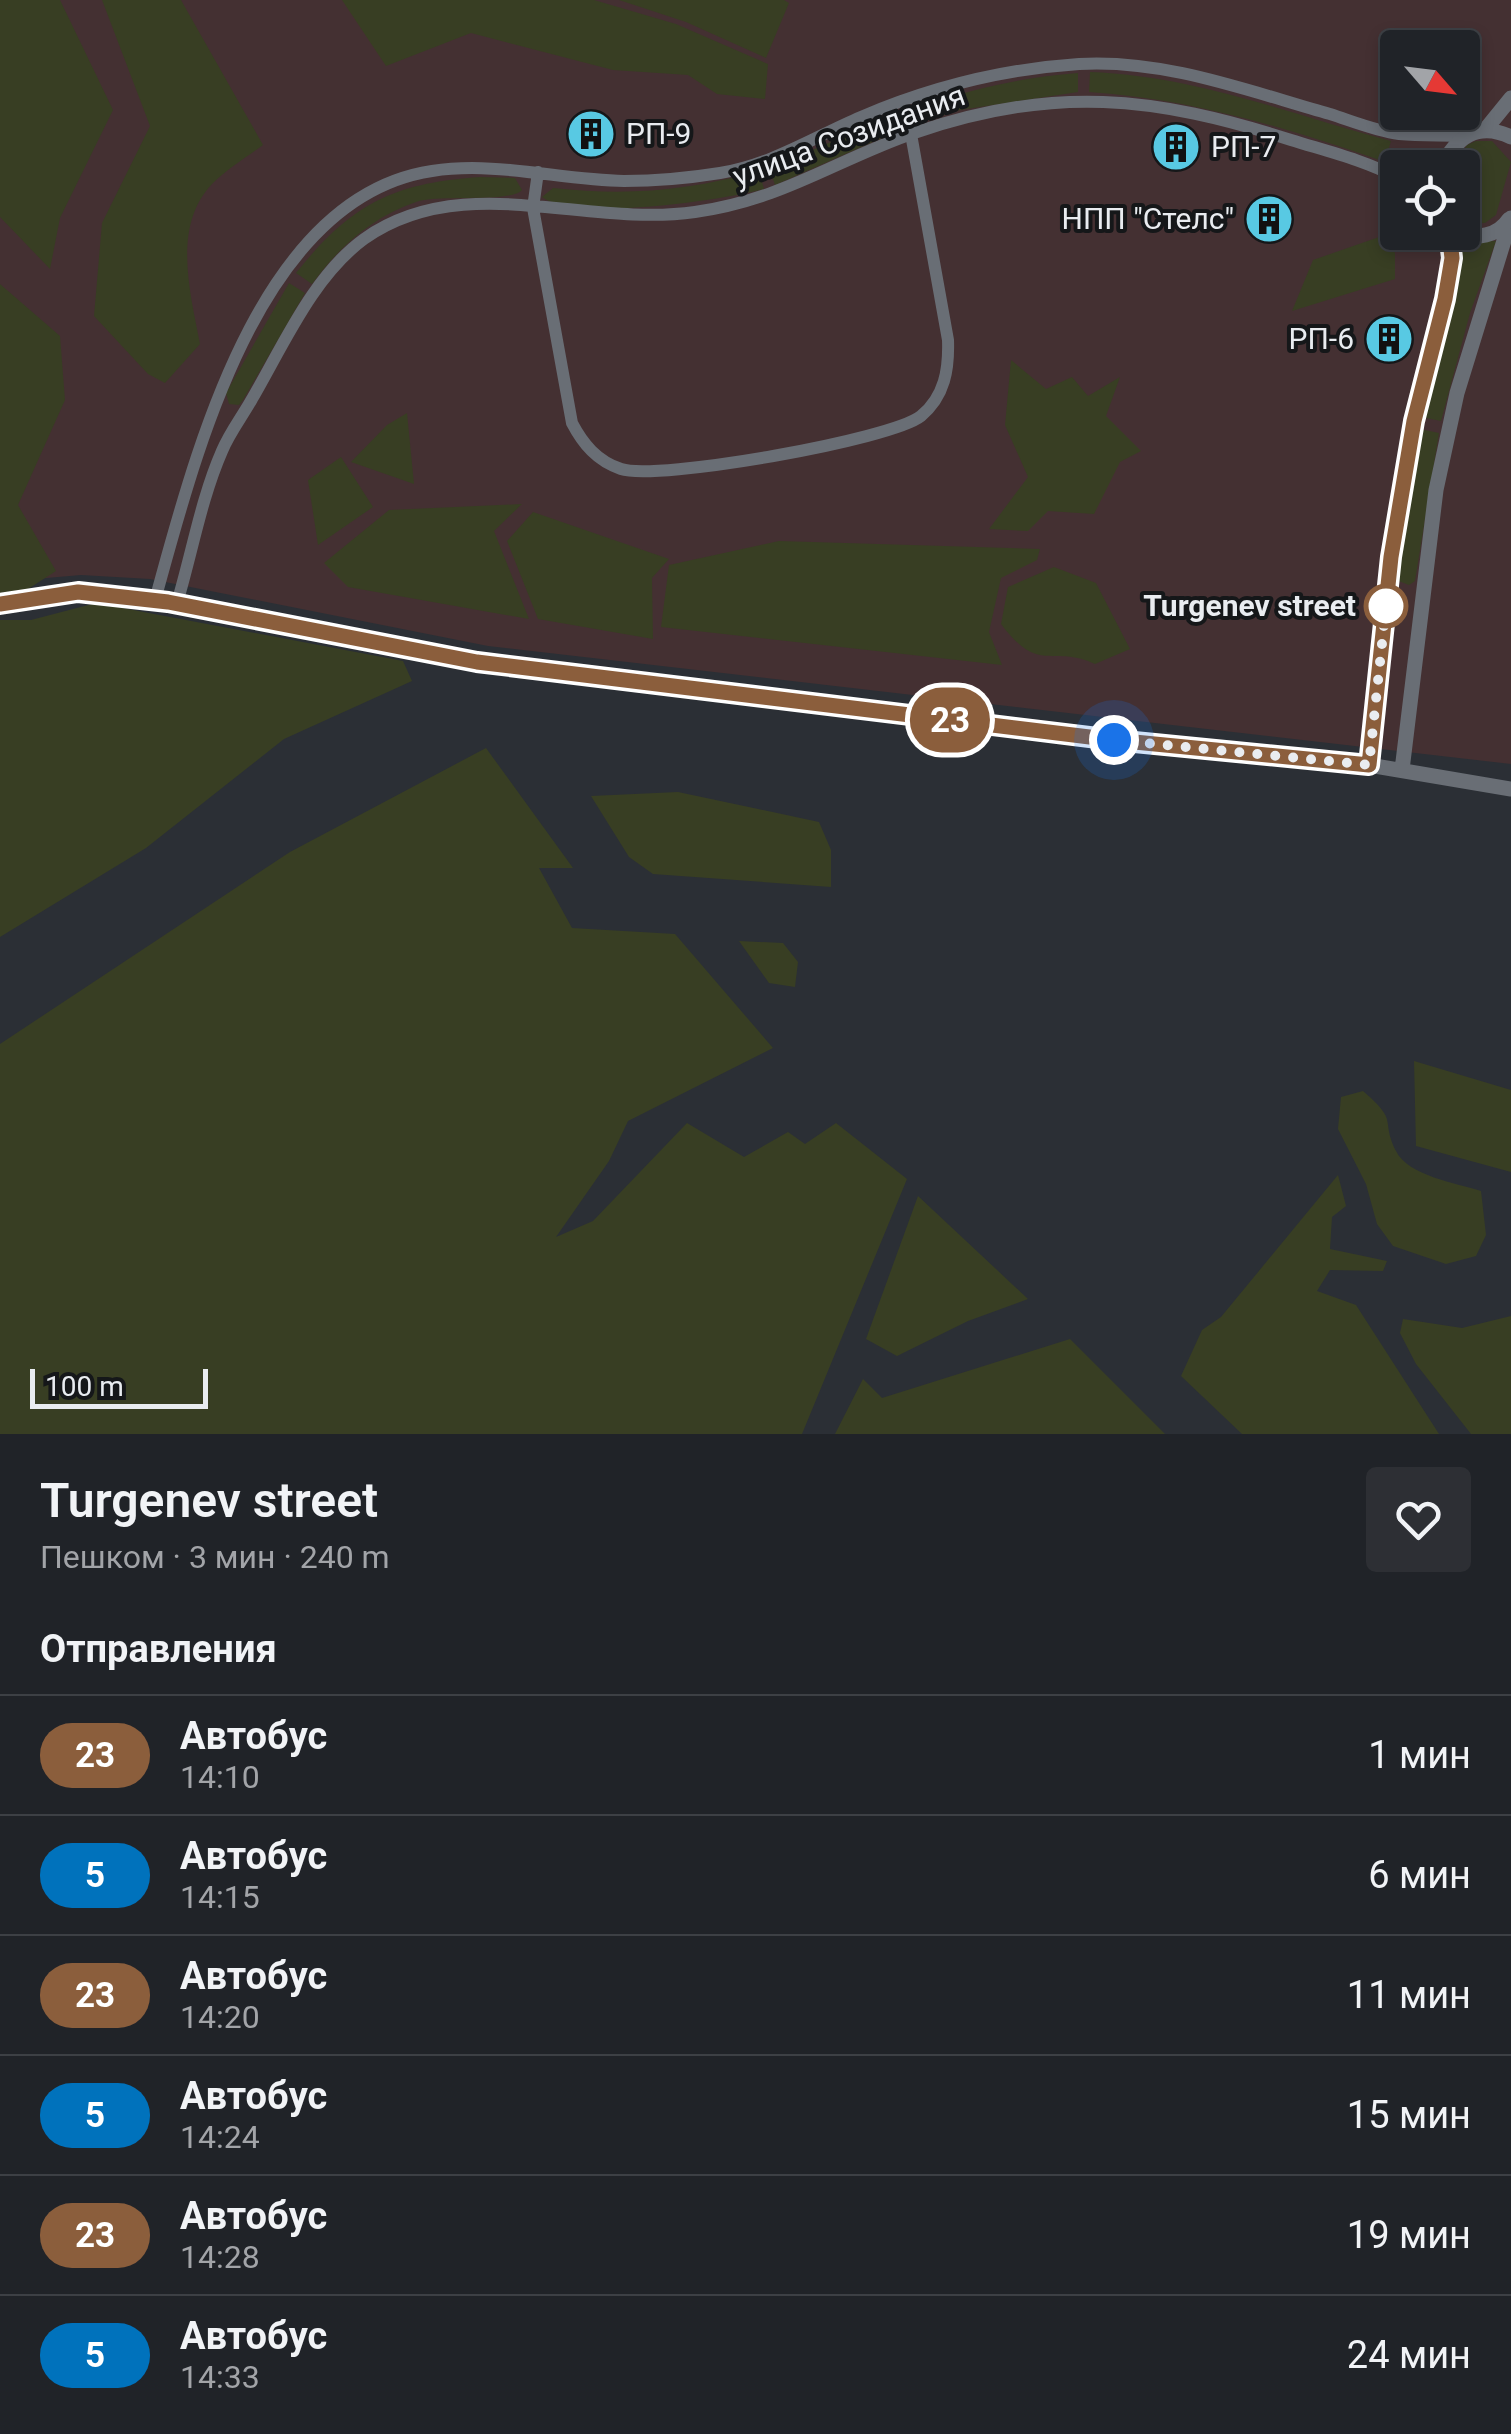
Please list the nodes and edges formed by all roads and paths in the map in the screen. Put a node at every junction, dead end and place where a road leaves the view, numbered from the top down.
1 (1511, 98) edge
2 (1486, 130) junction
3 (911, 134) junction
4 (1463, 136) junction
5 (1511, 136) edge
6 (1453, 150) edge
7 (538, 172) junction
8 (1380, 172) edge
9 (534, 208) junction
10 (1511, 217) edge
11 (1480, 236) edge
12 (1449, 250) edge
13 (215, 397) junction
14 (247, 410) junction
15 (155, 600) junction
16 (177, 603) junction
17 (0, 604) edge
18 (1385, 623) junction
19 (1418, 626) junction
20 (1369, 765) junction
21 (1402, 770) junction
22 (1511, 788) edge

1 - 2 street
2 - 4 street
2 - 5 street
3 - 8 street, улица Созидания
3 - 9 street, улица Созидания
3 - 9 street
4 - 6 street
4 - 7 street, улица Созидания
7 - 9 street
7 - 13 street, улица Созидания
9 - 14 street, улица Созидания
10 - 11 street
10 - 19 street
12 - 18 street
13 - 14 street
13 - 15 street, улица Созидания
14 - 16 street, улица Созидания
15 - 16 street
15 - 17 street
16 - 20 street
18 - 19 street
18 - 20 street
19 - 21 street
20 - 21 street
21 - 22 street

